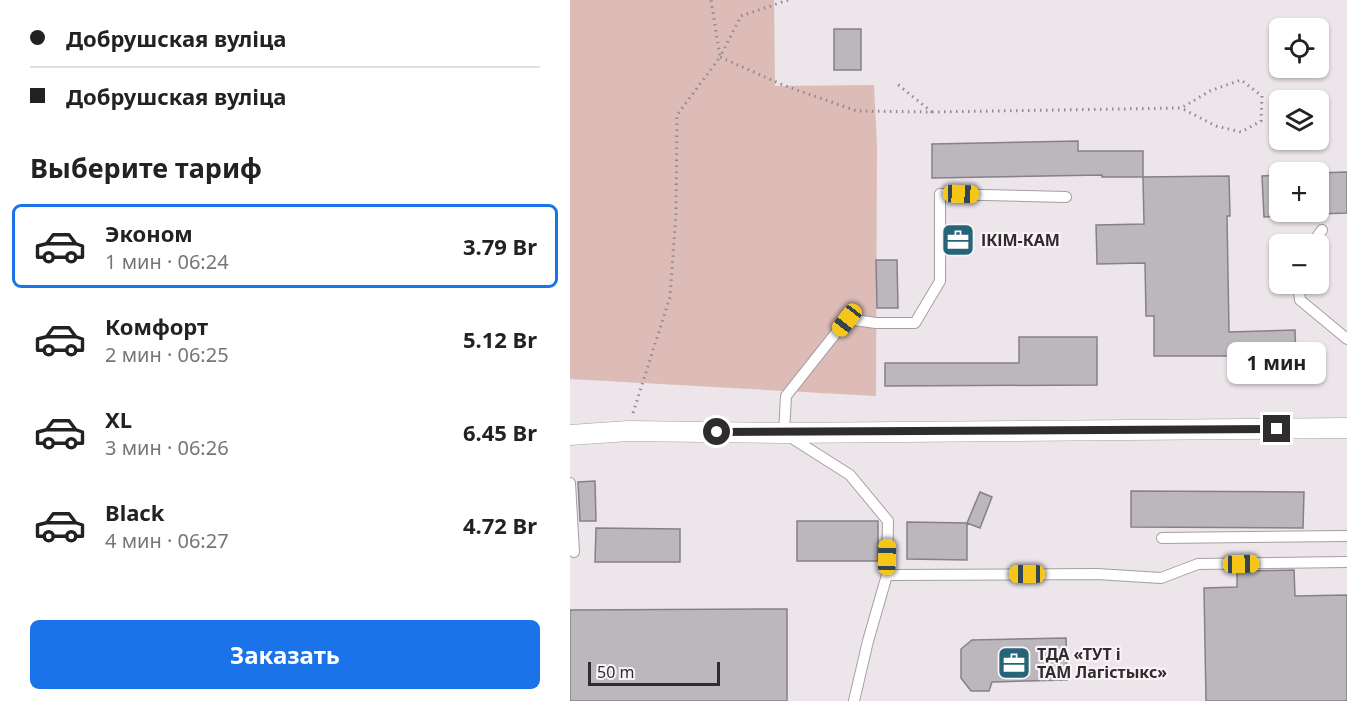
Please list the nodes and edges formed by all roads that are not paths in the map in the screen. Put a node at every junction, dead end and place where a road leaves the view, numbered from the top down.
1 (1066, 197) dead end
2 (1322, 230) dead end
3 (1319, 234) edge
4 (1299, 294) edge
5 (1347, 339) edge
6 (1347, 428) edge
7 (784, 433) junction
8 (570, 435) edge
9 (570, 483) edge
10 (1347, 536) edge
11 (1162, 538) dead end
12 (574, 552) dead end
13 (1347, 562) edge
14 (887, 575) junction
15 (854, 701) edge

1 - 7 lane
2 - 3 lane
4 - 5 lane
6 - 7 street
7 - 8 street
7 - 14 lane
9 - 12 lane
10 - 11 lane
13 - 14 lane
14 - 15 lane

